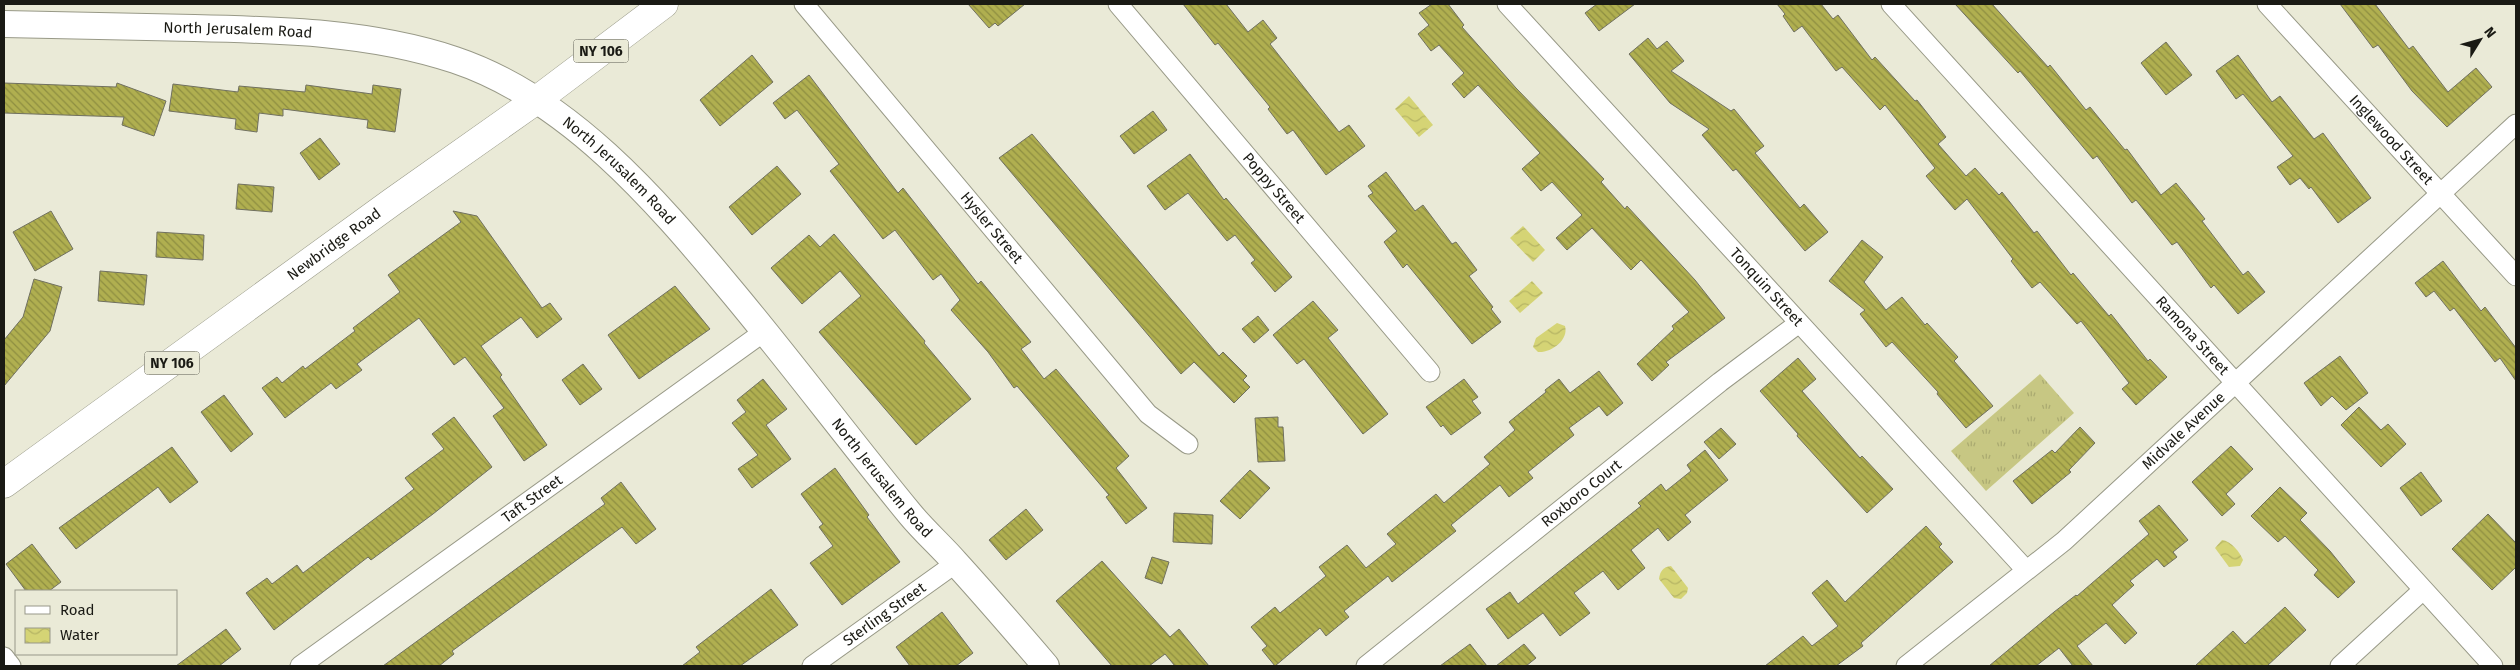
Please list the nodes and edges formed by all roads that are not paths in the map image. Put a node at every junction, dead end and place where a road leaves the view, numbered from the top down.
1 (664, 4) edge
2 (804, 4) edge
3 (1118, 4) edge
4 (1507, 4) edge
5 (1891, 4) edge
6 (2267, 4) edge
7 (4, 24) edge
8 (538, 99) junction
9 (2516, 124) edge
10 (2440, 194) junction
11 (2516, 276) edge
12 (1799, 323) junction
13 (765, 331) junction
14 (1430, 372) dead end
15 (2234, 383) junction
16 (1188, 444) dead end
17 (4, 484) edge
18 (956, 562) junction
19 (2026, 570) junction
20 (2423, 590) junction
21 (4, 656) edge
22 (11, 666) edge
23 (300, 666) edge
24 (812, 666) edge
25 (1046, 666) edge
26 (1366, 666) edge
27 (1906, 666) edge
28 (2340, 666) edge
29 (2493, 666) edge

1 - 8 main road, Newbridge Road / NY 106
2 - 16 street, Hysler Street
3 - 14 street, Poppy Street
4 - 12 street, Tonquin Street
5 - 15 street, Ramona Street
6 - 10 street, Inglewood Street
7 - 8 main road, North Jerusalem Road
8 - 13 main road, North Jerusalem Road
8 - 17 main road, Newbridge Road / NY 106
9 - 10 street, Midvale Avenue
10 - 11 street, Inglewood Street
10 - 15 street, Midvale Avenue
12 - 19 street, Tonquin Street
12 - 26 street, Roxboro Court
13 - 18 main road, North Jerusalem Road
13 - 23 street, Taft Street
15 - 19 street, Midvale Avenue
15 - 20 street, Ramona Street
18 - 24 street, Sterling Street
18 - 25 main road, North Jerusalem Road
19 - 27 street, Midvale Avenue
20 - 28 street
20 - 29 street, Ramona Street
21 - 22 street

